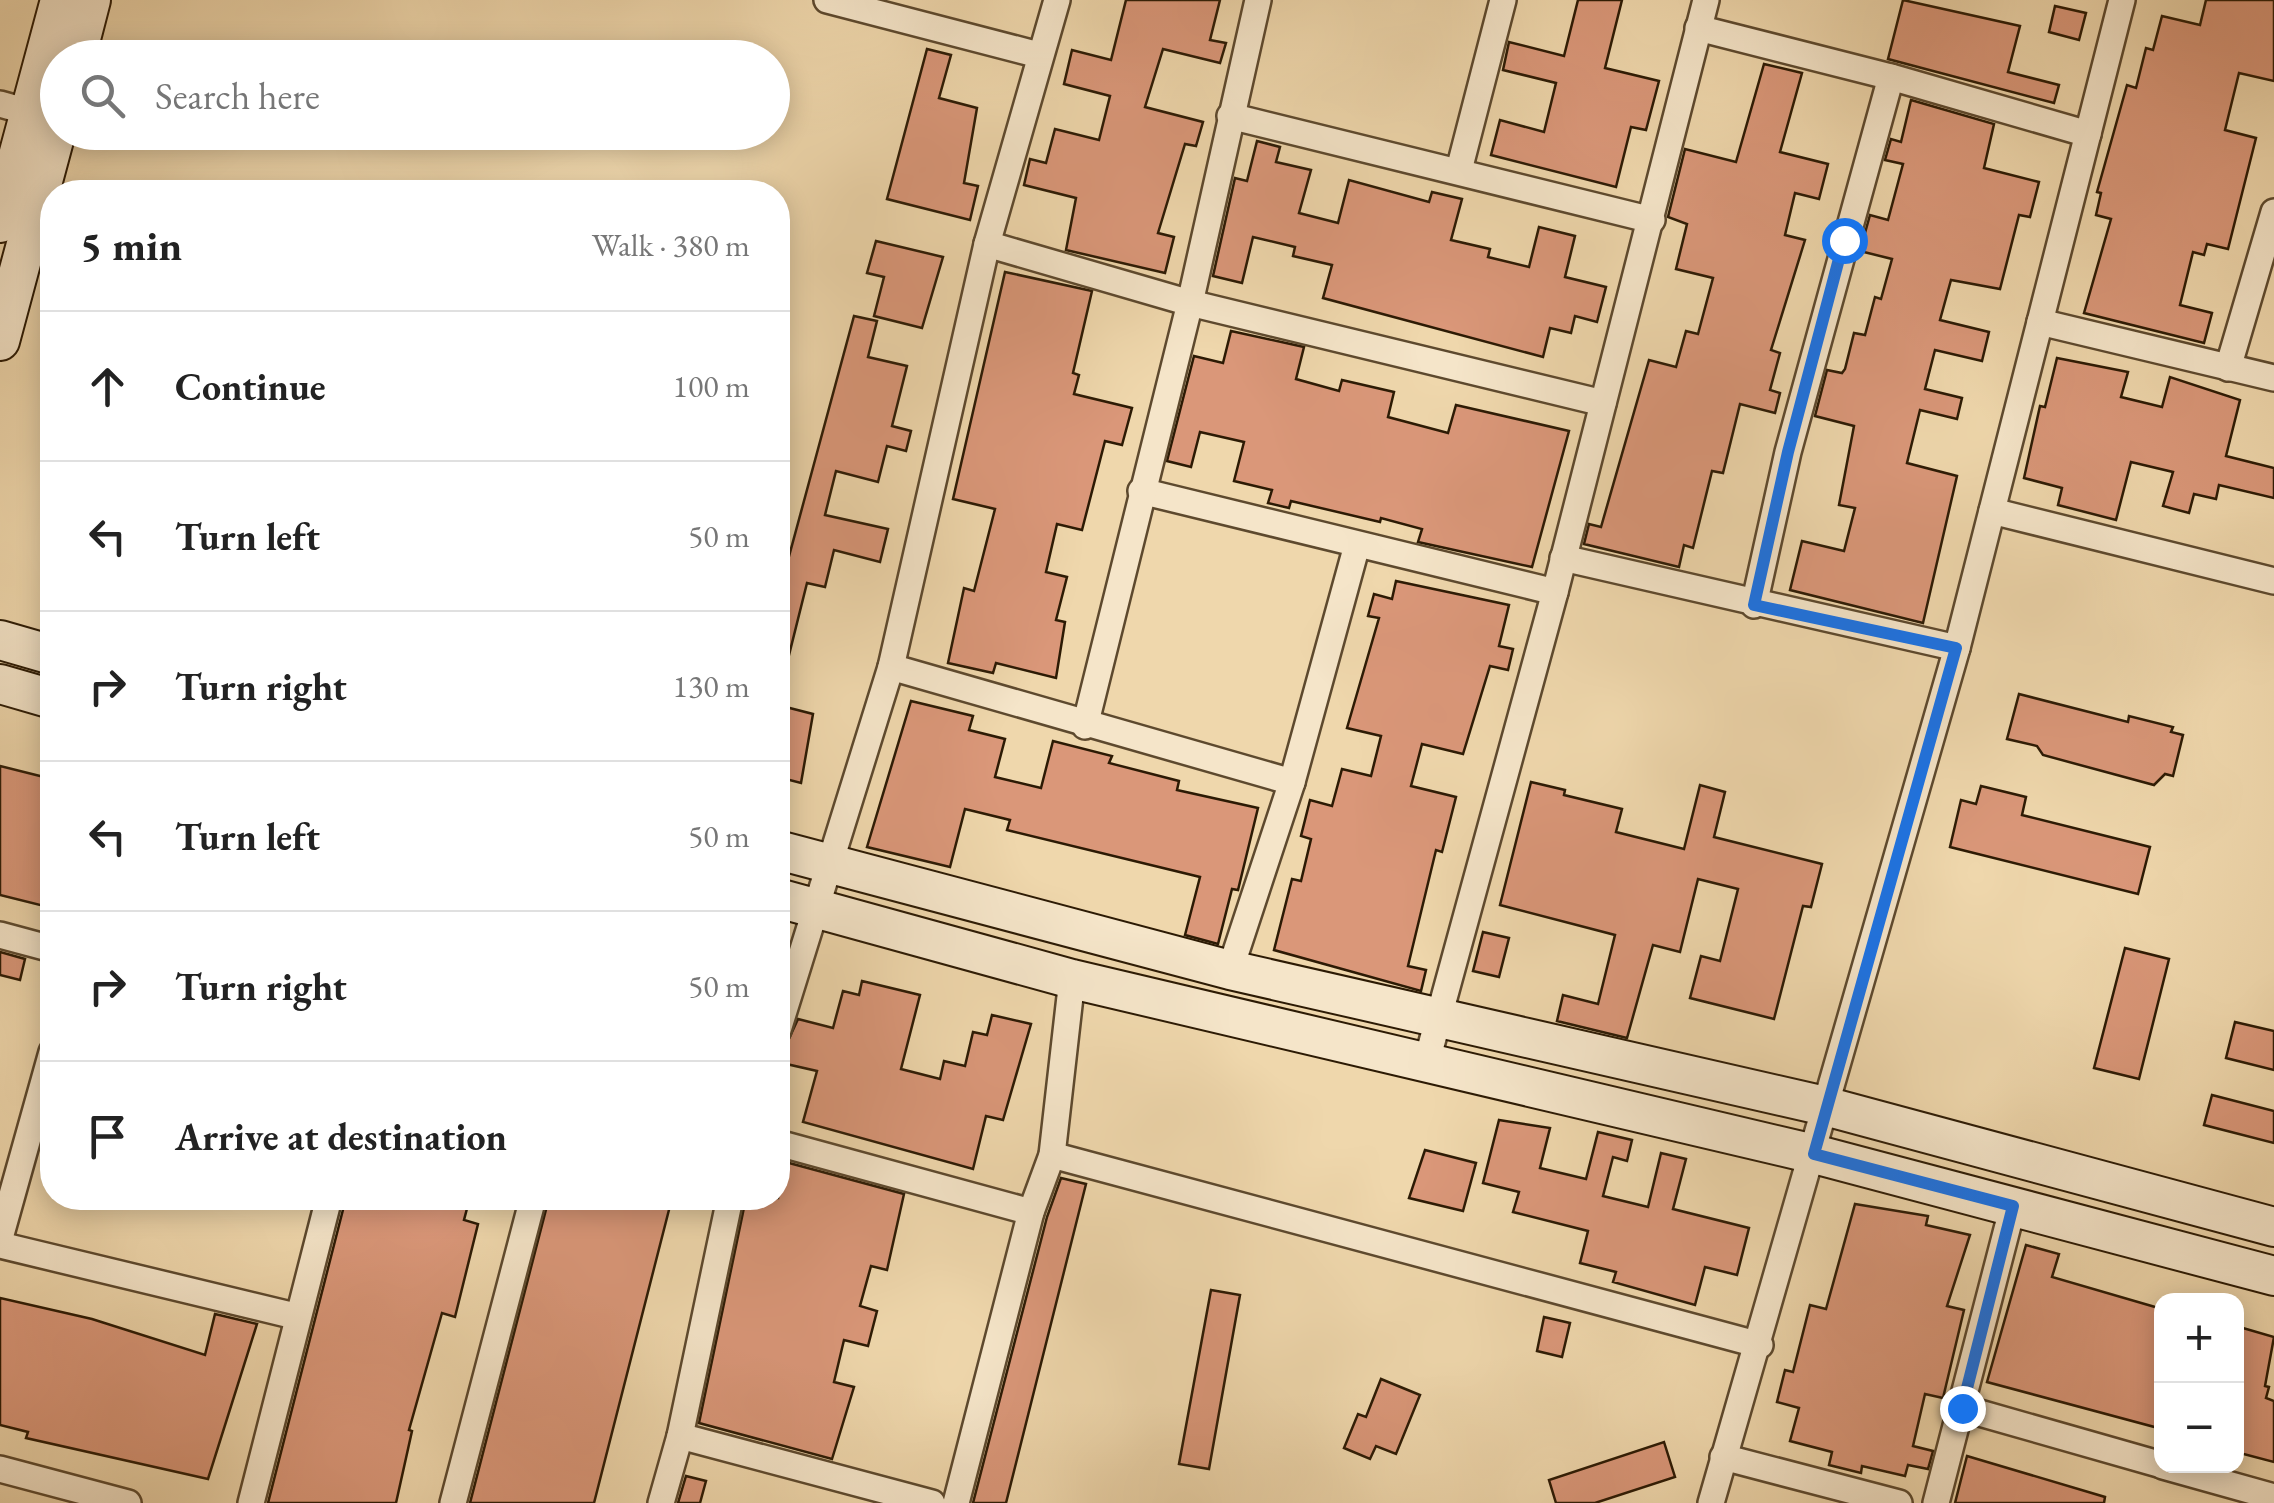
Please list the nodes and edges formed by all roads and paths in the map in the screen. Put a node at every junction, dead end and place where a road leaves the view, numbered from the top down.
1 (60, 0) edge
2 (92, 0) edge
3 (827, 0) edge
4 (1057, 0) edge
5 (1258, 0) edge
6 (1503, 0) edge
7 (1706, 0) edge
8 (2122, 0) edge
9 (1698, 28) junction
10 (52, 40) edge
11 (81, 40) edge
12 (1039, 55) junction
13 (1891, 77) junction
14 (36, 115) edge
15 (1230, 116) junction
16 (2088, 134) junction
17 (1459, 170) junction
18 (2274, 212) edge
19 (1652, 220) junction
20 (0, 222) edge
21 (987, 244) junction
22 (1190, 303) junction
23 (2040, 322) junction
24 (0, 341) edge
25 (2228, 368) junction
26 (2274, 378) edge
27 (1603, 403) junction
28 (1140, 490) junction
29 (1992, 511) junction
30 (1357, 546) junction
31 (1563, 558) junction
32 (2274, 580) edge
33 (1554, 592) junction
34 (1754, 605) junction
35 (0, 640) edge
36 (1956, 648) junction
37 (40, 651) edge
38 (891, 667) junction
39 (0, 684) edge
40 (40, 696) edge
41 (1085, 726) junction
42 (1292, 782) junction
43 (790, 853) edge
44 (831, 864) junction
45 (790, 901) edge
46 (818, 909) junction
47 (0, 934) edge
48 (40, 946) edge
49 (1230, 970) junction
50 (1072, 979) junction
51 (790, 994) edge
52 (1438, 1016) junction
53 (1426, 1064) junction
54 (40, 1096) edge
55 (1825, 1106) junction
56 (790, 1145) edge
57 (1814, 1154) junction
58 (1052, 1155) junction
59 (2013, 1206) junction
60 (326, 1210) edge
61 (530, 1210) edge
62 (727, 1210) edge
63 (1031, 1212) junction
64 (2274, 1228) edge
65 (0, 1242) edge
66 (2274, 1276) edge
67 (295, 1316) junction
68 (1760, 1344) junction
69 (1962, 1408) junction
70 (680, 1436) junction
71 (1723, 1457) junction
72 (2154, 1463) edge
73 (0, 1469) edge
74 (2186, 1473) edge
75 (2263, 1498) edge
76 (128, 1503) edge
77 (251, 1503) edge
78 (453, 1503) edge
79 (660, 1503) edge
80 (932, 1503) edge
81 (956, 1503) edge
82 (1712, 1503) edge
83 (1899, 1503) edge
84 (1936, 1503) edge

1 - 10 main road
2 - 11 main road
3 - 12 street
4 - 12 street
5 - 15 street
6 - 17 street
7 - 9 street
8 - 16 street
9 - 13 street
9 - 19 street
12 - 21 street
13 - 16 street
13 - 34 street
14 - 20 main road
14 - 24 main road
15 - 17 street
15 - 22 street
16 - 23 street
17 - 19 street
18 - 25 street
19 - 27 street
21 - 22 street
21 - 38 street
22 - 27 street
22 - 28 street
23 - 25 street
23 - 29 street
25 - 26 street
27 - 31 street
28 - 30 street
28 - 41 street
29 - 32 street
29 - 36 street
30 - 33 street
30 - 42 street
31 - 33 street
31 - 34 street
33 - 52 street
34 - 36 street
35 - 37 main road
36 - 55 street
38 - 41 street
38 - 44 street
39 - 40 main road
41 - 42 street
42 - 49 street
43 - 44 main road
44 - 46 street
44 - 49 main road
45 - 46 main road
46 - 50 main road
46 - 51 street
47 - 48 street
49 - 52 main road
50 - 53 main road
50 - 58 street
52 - 53 street
52 - 55 main road
53 - 57 main road
54 - 65 street
55 - 57 street
55 - 64 main road
56 - 63 street
57 - 59 main road
57 - 68 street
58 - 63 street
58 - 68 street
59 - 66 main road
59 - 69 street
60 - 67 street
61 - 78 street
62 - 70 street
63 - 81 street
65 - 67 street
67 - 77 street
68 - 71 street
69 - 72 street
69 - 84 street
70 - 79 street
70 - 80 street
71 - 82 street
71 - 83 street
73 - 76 street
74 - 75 street

